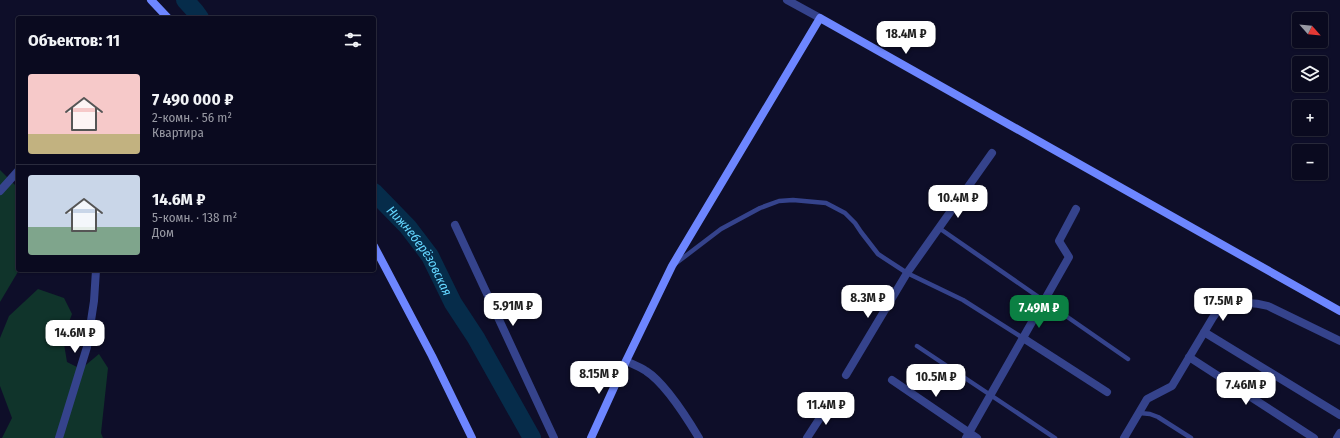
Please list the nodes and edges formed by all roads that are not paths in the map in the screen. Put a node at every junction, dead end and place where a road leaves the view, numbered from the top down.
1 (151, 0) edge
2 (787, 0) edge
3 (166, 16) edge
4 (820, 18) junction
5 (992, 153) dead end
6 (16, 173) edge
7 (0, 191) edge
8 (1076, 209) dead end
9 (455, 225) dead end
10 (939, 228) junction
11 (376, 250) edge
12 (672, 266) junction
13 (96, 272) edge
14 (907, 273) junction
15 (1044, 300) junction
16 (1340, 311) edge
17 (1204, 332) junction
18 (1023, 338) junction
19 (1340, 341) edge
20 (917, 346) dead end
21 (1189, 357) junction
22 (1128, 359) dead end
23 (626, 361) junction
24 (846, 375) dead end
25 (892, 380) dead end
26 (1107, 392) dead end
27 (990, 395) junction
28 (830, 404) dead end
29 (1140, 413) junction
30 (1340, 415) edge
31 (1340, 432) edge
32 (967, 435) edge
33 (59, 438) edge
34 (472, 438) edge
35 (554, 438) edge
36 (591, 438) edge
37 (699, 438) edge
38 (807, 438) edge
39 (976, 438) edge
40 (1055, 438) edge
41 (1124, 438) edge
42 (1191, 438) edge
43 (1314, 438) edge
44 (1337, 438) edge

1 - 3 street
2 - 4 street
4 - 12 street
4 - 16 street
5 - 10 street
6 - 7 street
8 - 15 street
9 - 35 street
10 - 14 street
10 - 15 lane
11 - 34 street
12 - 14 lane
12 - 23 street
13 - 33 street
14 - 18 lane
14 - 24 street
15 - 18 street
15 - 22 lane
17 - 19 street
17 - 21 street
17 - 30 street
18 - 26 street
18 - 27 street
20 - 27 lane
21 - 29 street
21 - 43 street
23 - 36 street
23 - 37 street
25 - 32 street
27 - 32 street
27 - 40 lane
28 - 38 street
29 - 41 street
29 - 42 lane
31 - 44 street
32 - 39 street

